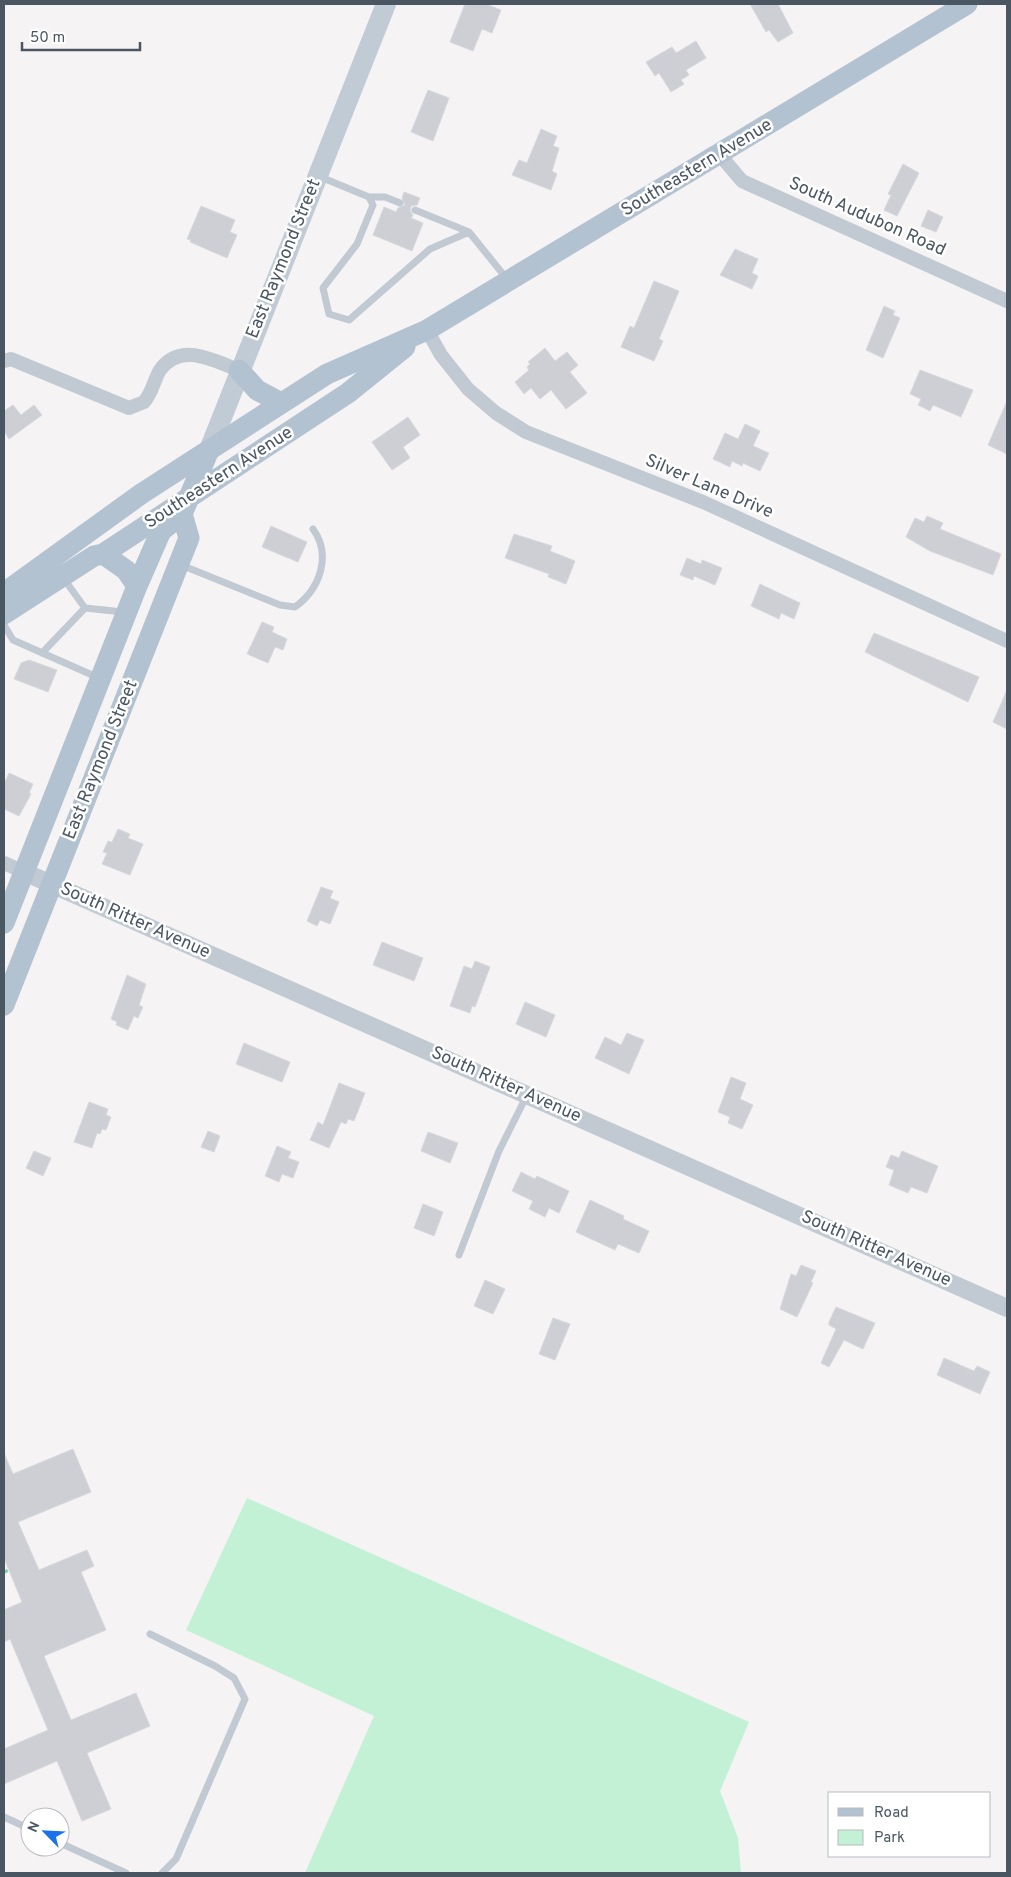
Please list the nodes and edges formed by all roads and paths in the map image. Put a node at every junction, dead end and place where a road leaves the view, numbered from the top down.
1 (386, 4) edge
2 (967, 4) edge
3 (720, 155) junction
4 (317, 176) junction
5 (369, 197) junction
6 (400, 203) dead end
7 (415, 210) dead end
8 (470, 232) junction
9 (509, 281) junction
10 (1007, 301) edge
11 (426, 330) junction
12 (4, 361) edge
13 (239, 370) junction
14 (281, 403) junction
15 (209, 450) junction
16 (186, 505) junction
17 (313, 529) dead end
18 (103, 554) junction
19 (179, 564) junction
20 (63, 576) junction
21 (137, 586) junction
22 (4, 593) edge
23 (85, 608) junction
24 (126, 613) junction
25 (4, 614) edge
26 (4, 625) edge
27 (1007, 641) edge
28 (42, 653) junction
29 (100, 678) junction
30 (4, 863) edge
31 (24, 872) junction
32 (52, 884) junction
33 (4, 923) edge
34 (4, 1004) edge
35 (527, 1095) junction
36 (460, 1255) dead end
37 (1007, 1308) edge
38 (8, 1570) dead end
39 (4, 1572) edge
40 (150, 1634) dead end
41 (4, 1817) edge
42 (20, 1824) edge
43 (70, 1848) edge
44 (126, 1873) edge
45 (162, 1873) edge

1 - 4 main road, East Raymond Street
2 - 3 main road, Southeastern Avenue
3 - 9 main road, Southeastern Avenue
3 - 10 street, South Audubon Road
4 - 5 lane
4 - 13 main road, East Raymond Street
5 - 6 lane
5 - 8 lane
7 - 8 lane
8 - 9 lane
9 - 11 main road, Southeastern Avenue
11 - 14 main road, Southeastern Avenue
11 - 16 main road, Southeastern Avenue
11 - 27 street, Silver Lane Drive
12 - 13 street
13 - 14 main road
13 - 15 main road, East Raymond Street
14 - 15 main road, Southeastern Avenue
15 - 16 main road, East Raymond Street
15 - 22 main road, Southeastern Avenue
16 - 18 main road, Southeastern Avenue
16 - 19 main road, East Raymond Street
16 - 21 main road, East Raymond Street
17 - 19 lane
18 - 20 main road, Southeastern Avenue
18 - 21 main road
19 - 32 main road, East Raymond Street
20 - 23 lane
20 - 25 main road, Southeastern Avenue
21 - 24 main road, East Raymond Street
23 - 24 lane
23 - 28 lane
24 - 29 main road, East Raymond Street
26 - 28 lane
28 - 29 lane
29 - 31 main road, East Raymond Street
30 - 31 street, South Ritter Avenue
31 - 32 street, South Ritter Avenue
31 - 33 main road, East Raymond Street
32 - 34 main road, East Raymond Street
32 - 35 street, South Ritter Avenue
35 - 36 lane
35 - 37 street, South Ritter Avenue
38 - 39 path
40 - 45 lane
41 - 42 lane
43 - 44 lane

